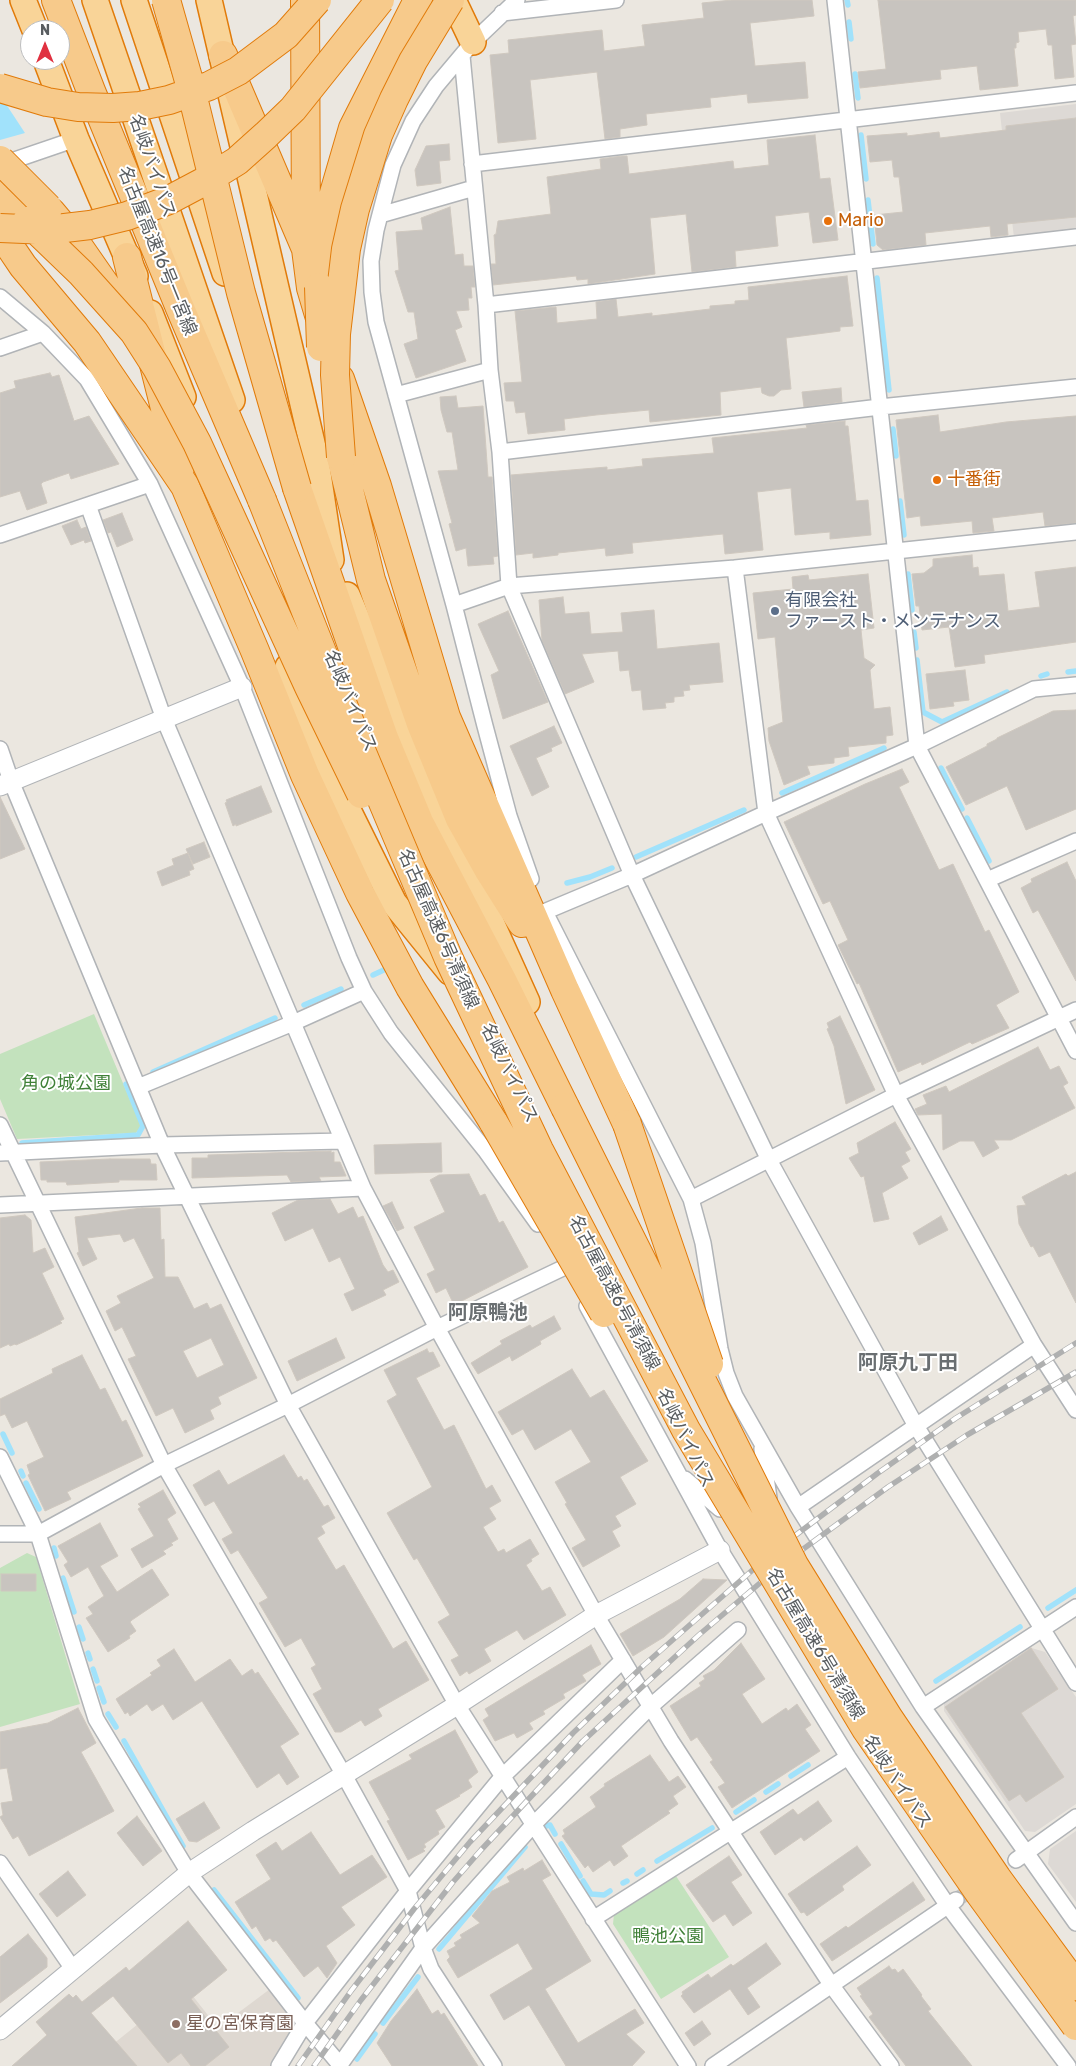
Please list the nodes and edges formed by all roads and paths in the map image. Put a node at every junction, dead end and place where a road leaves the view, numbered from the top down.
1 (23, 0) edge
2 (56, 0) edge
3 (95, 0) edge
4 (134, 0) edge
5 (166, 0) edge
6 (209, 0) edge
7 (305, 0) edge
8 (317, 0) edge
9 (380, 0) edge
10 (418, 0) edge
11 (452, 0) edge
12 (517, 0) edge
13 (616, 0) edge
14 (834, 0) edge
15 (502, 13) junction
16 (30, 20) edge
17 (467, 49) junction
18 (223, 55) junction
19 (50, 70) edge
20 (0, 88) edge
21 (1076, 94) edge
22 (848, 120) junction
23 (76, 139) junction
24 (0, 160) edge
25 (472, 164) junction
26 (0, 165) edge
27 (474, 188) junction
28 (0, 194) edge
29 (380, 215) junction
30 (0, 228) edge
31 (0, 232) edge
32 (1076, 237) edge
33 (306, 249) junction
34 (127, 257) junction
35 (864, 262) junction
36 (0, 297) edge
37 (486, 304) junction
38 (134, 332) junction
39 (43, 333) junction
40 (0, 348) edge
41 (490, 370) junction
42 (1076, 386) edge
43 (396, 395) junction
44 (880, 407) junction
45 (500, 452) junction
46 (341, 457) junction
47 (150, 484) junction
48 (185, 486) junction
49 (262, 500) joint
50 (88, 505) junction
51 (1076, 532) edge
52 (0, 535) edge
53 (896, 552) junction
54 (331, 560) junction
55 (735, 568) junction
56 (509, 586) junction
57 (454, 605) junction
58 (1076, 685) edge
59 (242, 687) junction
60 (164, 719) junction
61 (917, 746) junction
62 (0, 749) edge
63 (6, 784) edge
64 (766, 812) junction
65 (1076, 841) edge
66 (632, 875) junction
67 (987, 880) junction
68 (421, 894) junction
69 (544, 912) junction
70 (364, 990) junction
71 (565, 990) junction
72 (476, 1005) junction
73 (1076, 1010) edge
74 (1058, 1017) junction
75 (293, 1023) junction
76 (1076, 1051) edge
77 (138, 1087) junction
78 (896, 1095) junction
79 (0, 1126) edge
80 (343, 1141) junction
81 (162, 1145) junction
82 (6, 1153) edge
83 (769, 1160) junction
84 (363, 1188) junction
85 (186, 1196) junction
86 (692, 1199) junction
87 (37, 1203) junction
88 (0, 1205) edge
89 (566, 1267) junction
90 (437, 1328) junction
91 (1034, 1345) junction
92 (706, 1379) junction
93 (1073, 1401) edge
94 (288, 1405) junction
95 (752, 1425) junction
96 (916, 1426) junction
97 (686, 1430) junction
98 (762, 1443) junction
99 (0, 1457) edge
100 (742, 1462) junction
101 (164, 1465) junction
102 (676, 1472) junction
103 (769, 1502) junction
104 (798, 1507) junction
105 (720, 1509) junction
106 (0, 1534) edge
107 (38, 1534) junction
108 (720, 1550) junction
109 (1076, 1607) edge
110 (596, 1615) junction
111 (738, 1630) dead end
112 (1042, 1630) junction
113 (623, 1660) junction
114 (1076, 1683) edge
115 (457, 1705) junction
116 (651, 1706) junction
117 (923, 1707) junction
118 (848, 1757) junction
119 (344, 1775) junction
120 (502, 1777) junction
121 (1076, 1817) edge
122 (534, 1826) junction
123 (731, 1831) junction
124 (1020, 1856) junction
125 (0, 1863) edge
126 (189, 1874) junction
127 (408, 1891) junction
128 (952, 1903) junction
129 (593, 1919) junction
130 (1076, 1923) edge
131 (423, 1948) junction
132 (73, 1969) junction
133 (1076, 1970) edge
134 (832, 1986) junction
135 (1076, 1986) edge
136 (304, 2023) junction
137 (1076, 2026) edge
138 (0, 2030) edge
139 (1076, 2036) edge
140 (279, 2066) edge
141 (340, 2066) edge
142 (494, 2066) edge
143 (688, 2066) edge
144 (713, 2066) edge
145 (891, 2066) edge
146 (1068, 2066) edge

1 - 16 highway
2 - 49 highway, 名古屋高速16号一宮線, bridge
3 - 72 highway, 名岐バイパス
4 - 54 highway, 名岐バイパス
5 - 100 highway, 名古屋高速6号清須線, bridge
6 - 18 highway
7 - 33 highway
8 - 20 highway, bridge
9 - 30 highway, bridge
10 - 46 highway, bridge
11 - 17 highway
11 - 46 highway, bridge
12 - 15 street
13 - 15 street
14 - 22 street
15 - 17 street
17 - 25 street
17 - 29 street
18 - 33 highway
18 - 54 highway
19 - 23 highway
21 - 22 street
22 - 25 street
22 - 35 street
23 - 26 street
23 - 34 highway
24 - 38 highway, bridge
25 - 27 street
27 - 29 street
27 - 37 street
28 - 38 highway, bridge
29 - 43 street
31 - 48 highway
32 - 35 street
33 - 71 highway
34 - 48 highway
34 - 72 highway
35 - 37 street
35 - 44 street
36 - 39 street
37 - 41 street
38 - 68 highway, bridge
39 - 40 street
39 - 47 street
41 - 43 street
41 - 45 street
42 - 44 street
43 - 57 street
44 - 45 street
44 - 53 street
45 - 56 street
46 - 71 highway
47 - 50 street
47 - 59 street
48 - 97 highway, bridge
49 - 68 highway, 名古屋高速6号清須線, bridge
50 - 52 street
50 - 60 street
51 - 53 street
53 - 55 street
53 - 61 street
54 - 92 highway, 名岐バイパス
55 - 56 street
55 - 64 street
56 - 57 street
56 - 66 street
57 - 69 street
58 - 61 street
59 - 60 street
59 - 70 street
60 - 63 street
60 - 75 street
61 - 64 street
61 - 67 street
62 - 63 street
63 - 77 street
64 - 66 street
64 - 78 street
65 - 67 street
66 - 69 street
66 - 83 street
67 - 74 street
68 - 97 highway, 名古屋高速6号清須線, bridge
69 - 86 street
70 - 75 street
70 - 89 street
71 - 100 highway, bridge
72 - 105 highway, 名岐バイパス
73 - 74 street
74 - 76 street
74 - 78 street
75 - 77 street
75 - 80 street
77 - 81 street
78 - 83 street
78 - 91 street
79 - 82 street
80 - 81 street
80 - 84 street
81 - 82 street
81 - 85 street
82 - 87 street
83 - 86 street
83 - 96 street
84 - 85 street
84 - 90 street
85 - 87 street
85 - 94 street
86 - 95 street
87 - 88 street
87 - 101 street
89 - 90 street
89 - 102 street
90 - 94 street
90 - 110 street
91 - 93 street
91 - 96 street
92 - 95 street
92 - 103 highway, 名岐バイパス
94 - 101 street
94 - 115 street
95 - 98 street
96 - 104 street
96 - 112 street
97 - 137 highway, 名古屋高速6号清須線, bridge
98 - 103 street
98 - 104 street
99 - 107 street
100 - 135 highway, 名古屋高速6号清須線, bridge
101 - 107 street
101 - 119 street
102 - 105 street
102 - 108 street
103 - 133 highway, 名岐バイパス
104 - 117 street
105 - 139 highway, 名岐バイパス
106 - 107 street
107 - 126 street
108 - 110 street
108 - 118 street
109 - 112 street
110 - 113 street
110 - 115 street
111 - 116 street
112 - 114 street
112 - 117 street
113 - 116 street
113 - 120 street
115 - 119 street
115 - 120 street
116 - 122 street
116 - 123 street
117 - 124 street
118 - 123 street
118 - 128 street
119 - 126 street
119 - 127 street
120 - 122 street
120 - 127 street
121 - 124 street
122 - 129 street
122 - 131 street
123 - 129 street
123 - 134 street
124 - 130 street
125 - 132 street
126 - 132 street
126 - 136 street
127 - 131 street
127 - 136 street
128 - 134 street
128 - 146 street
129 - 143 street
131 - 141 street
131 - 142 street
132 - 138 street
134 - 144 street
134 - 145 street
136 - 140 street
136 - 141 street

